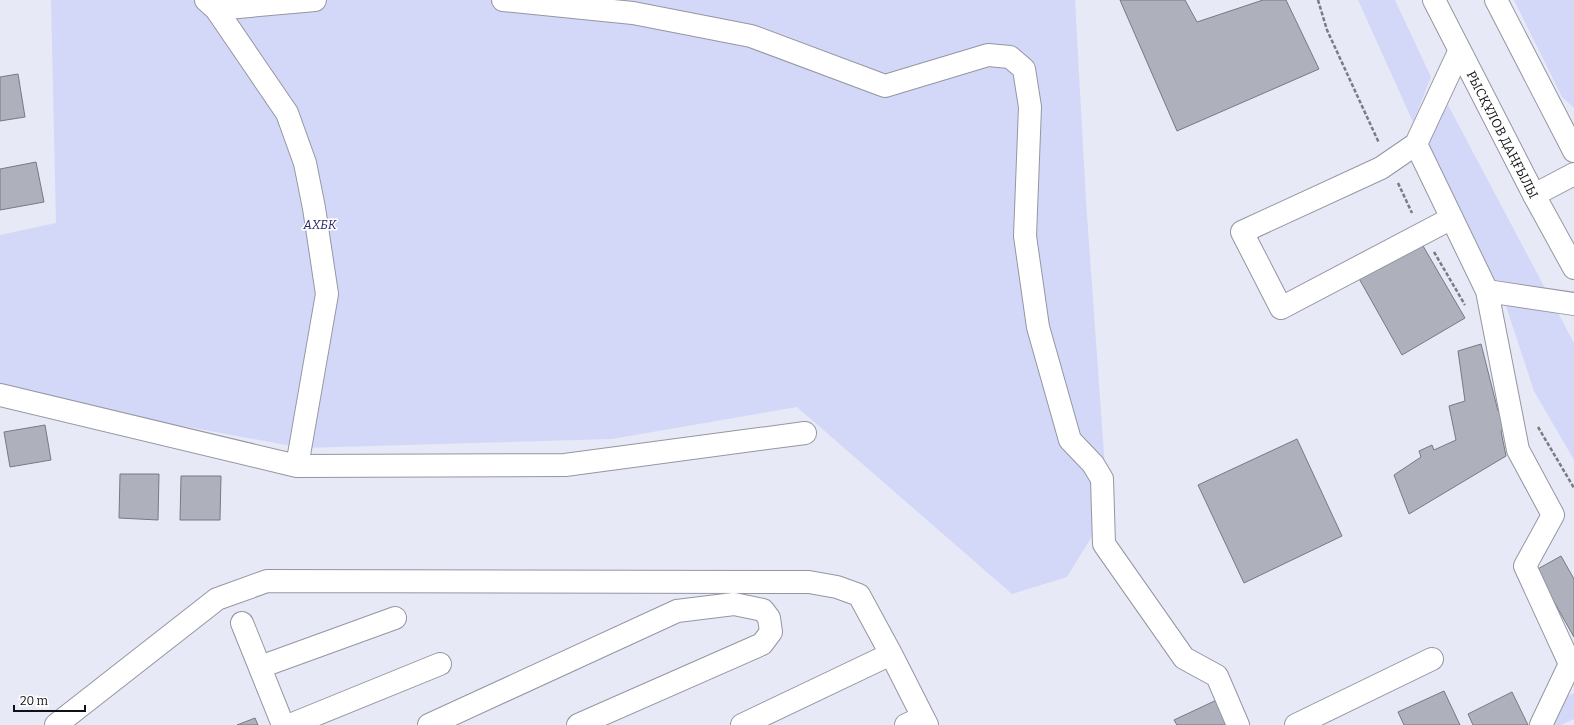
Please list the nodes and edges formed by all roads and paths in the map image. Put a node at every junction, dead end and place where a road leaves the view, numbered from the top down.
1 (315, 0) edge
2 (503, 0) edge
3 (1434, 0) edge
4 (1496, 0) edge
5 (211, 5) edge
6 (1459, 52) junction
7 (1416, 144) junction
8 (1574, 151) edge
9 (1574, 174) edge
10 (1534, 195) junction
11 (1452, 218) junction
12 (1574, 268) edge
13 (1487, 291) junction
14 (1574, 304) edge
15 (0, 395) edge
16 (805, 433) dead end
17 (297, 466) junction
18 (395, 618) dead end
19 (242, 623) dead end
20 (891, 654) junction
21 (1432, 659) dead end
22 (440, 664) dead end
23 (260, 667) junction
24 (918, 722) edge
25 (56, 725) edge
26 (283, 725) edge
27 (290, 725) edge
28 (429, 725) edge
29 (578, 725) edge
30 (742, 725) edge
31 (1238, 725) edge
32 (1296, 725) edge
33 (1541, 725) edge

1 - 5 main road
2 - 31 main road
3 - 6 main road, РЫСҚҰЛОВ ДАҢҒЫЛЫ
4 - 8 main road
5 - 17 main road
6 - 7 main road
6 - 10 main road, РЫСҚҰЛОВ ДАҢҒЫЛЫ
7 - 11 main road
7 - 11 main road
9 - 10 main road
10 - 12 main road, РЫСҚҰЛОВ ДАҢҒЫЛЫ
11 - 13 main road
13 - 14 main road
13 - 33 main road
15 - 17 main road
16 - 17 main road
18 - 23 main road
19 - 23 main road
20 - 24 main road
20 - 25 main road
20 - 30 main road
21 - 32 main road
22 - 27 main road
23 - 26 main road
28 - 29 main road

